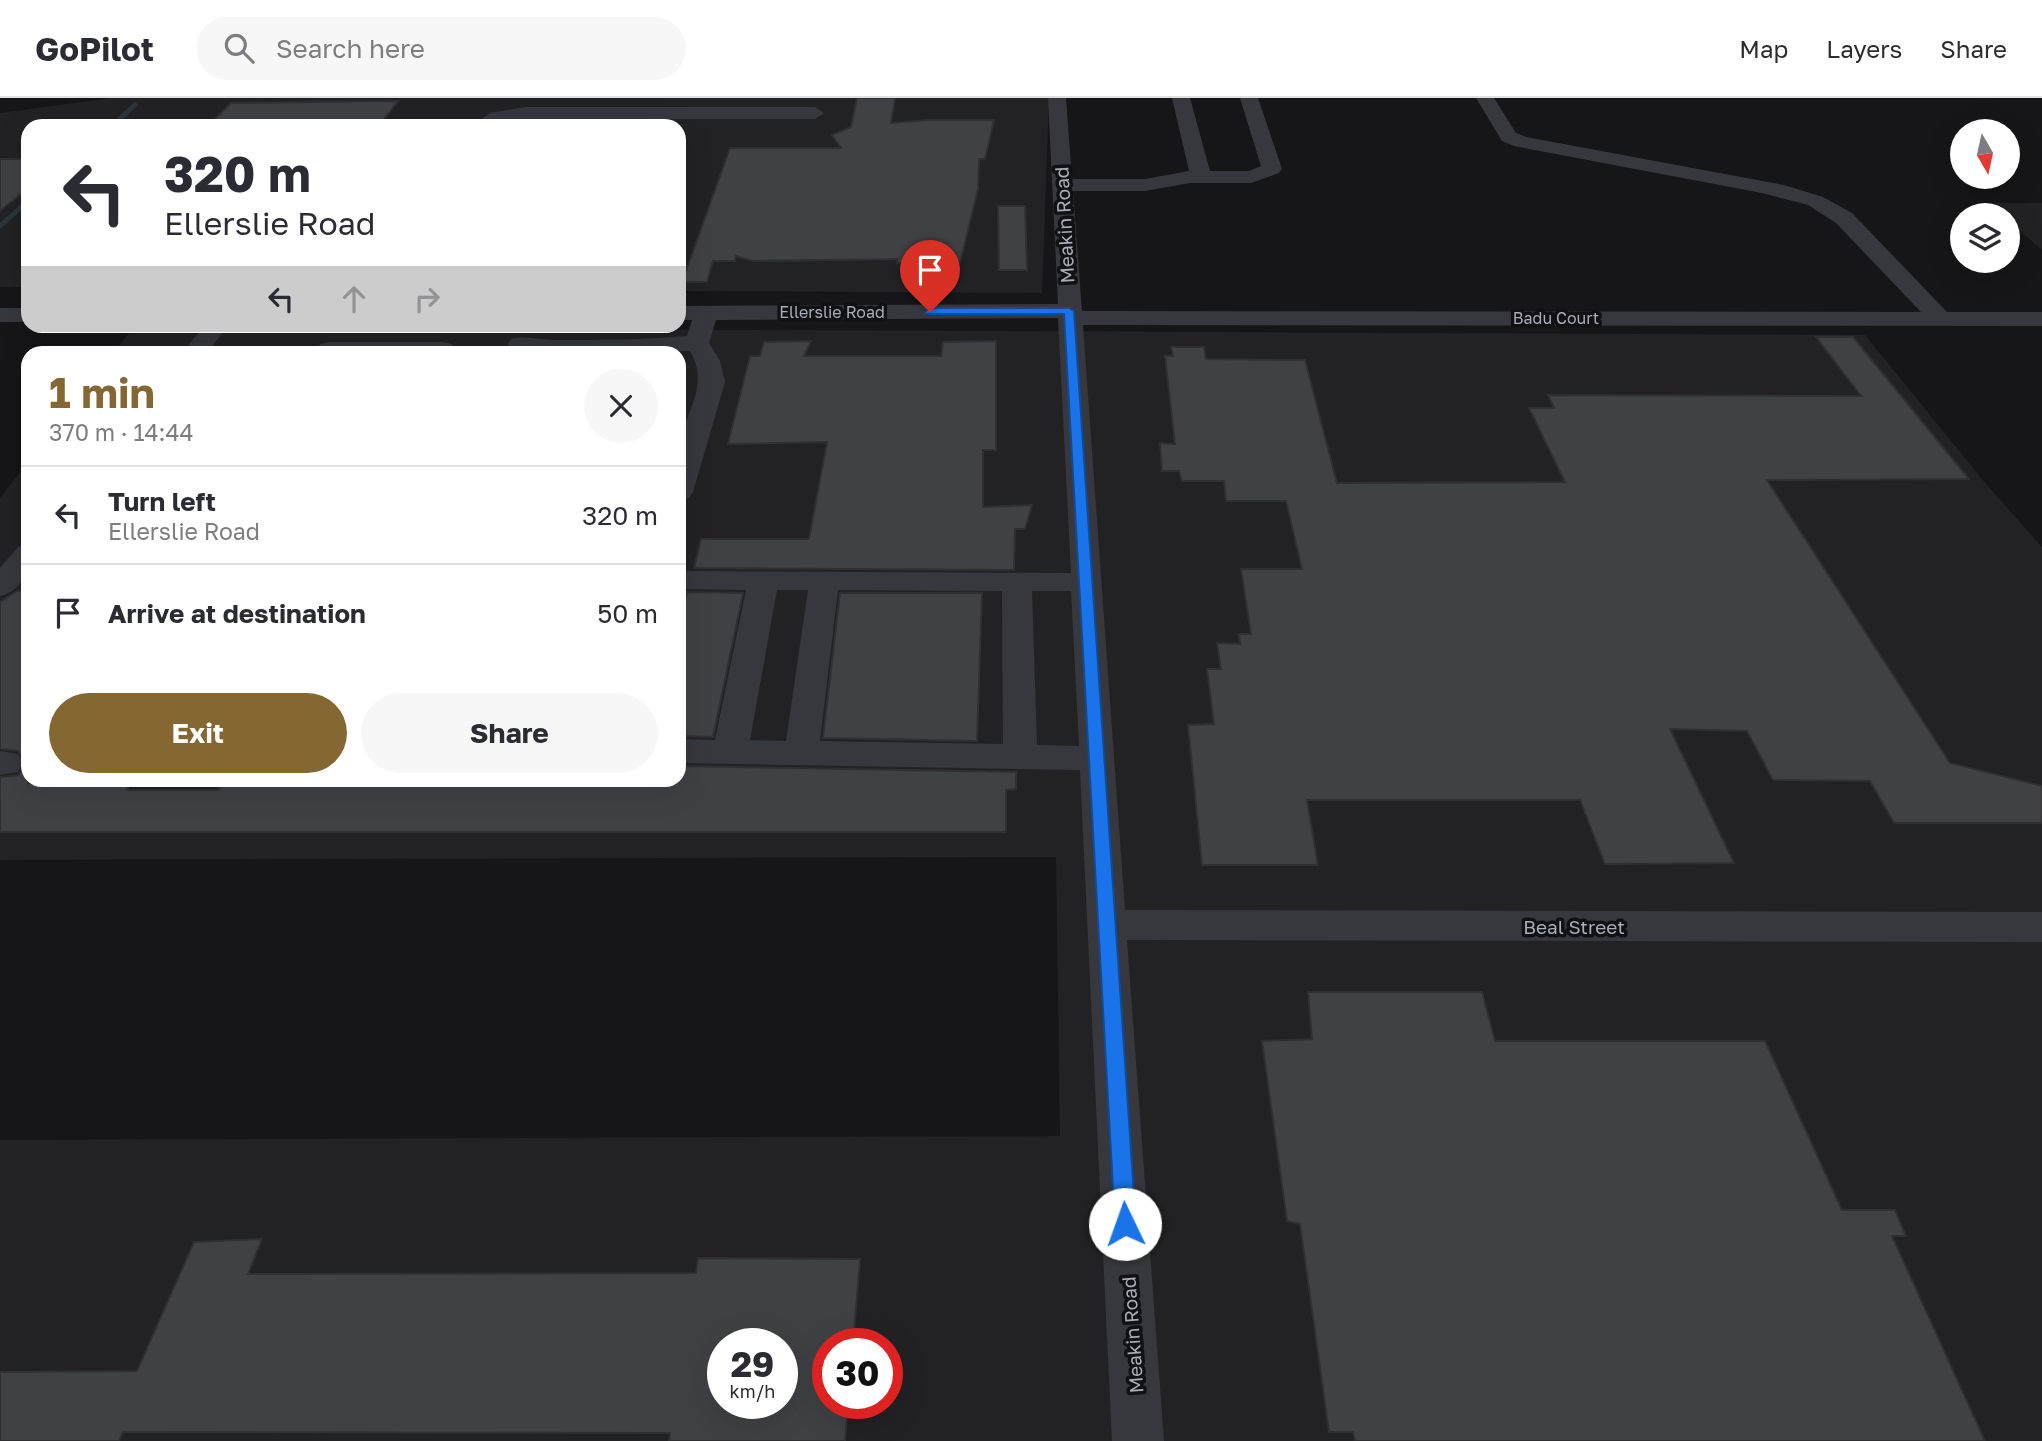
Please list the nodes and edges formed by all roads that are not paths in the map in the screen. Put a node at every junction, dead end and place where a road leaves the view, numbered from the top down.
1 (1057, 98) edge
2 (1181, 98) edge
3 (1249, 98) edge
4 (1485, 98) edge
5 (815, 113) dead end
6 (494, 119) edge
7 (1201, 177) junction
8 (1062, 185) junction
9 (707, 312) junction
10 (686, 313) edge
11 (0, 315) edge
12 (21, 315) edge
13 (1069, 315) junction
14 (1941, 319) junction
15 (2042, 319) edge
16 (697, 343) junction
17 (662, 346) edge
18 (686, 469) edge
19 (21, 562) edge
20 (686, 580) edge
21 (763, 581) junction
22 (824, 581) junction
23 (1017, 582) junction
24 (1086, 582) junction
25 (0, 587) edge
26 (686, 751) edge
27 (730, 753) junction
28 (802, 754) junction
29 (1020, 757) junction
30 (1097, 758) junction
31 (1107, 925) junction
32 (2042, 927) edge
33 (1138, 1441) edge

1 - 8 street, Meakin Road
2 - 7 street
3 - 7 street
4 - 14 street
5 - 6 street
7 - 8 street
8 - 13 street, Meakin Road
9 - 10 street, Ellerslie Road
9 - 13 street, Ellerslie Road
9 - 16 street
11 - 12 street
13 - 14 street, Badu Court
13 - 24 street, Meakin Road
14 - 15 street, Badu Court
16 - 17 street
16 - 18 street
19 - 25 street
20 - 21 street
21 - 22 street
21 - 27 street
22 - 23 street
22 - 28 street
23 - 24 street
23 - 29 street
24 - 30 street, Meakin Road
26 - 27 street
27 - 28 street
28 - 29 street
29 - 30 street
30 - 31 street, Meakin Road
31 - 32 street, Beal Street
31 - 33 street, Meakin Road

